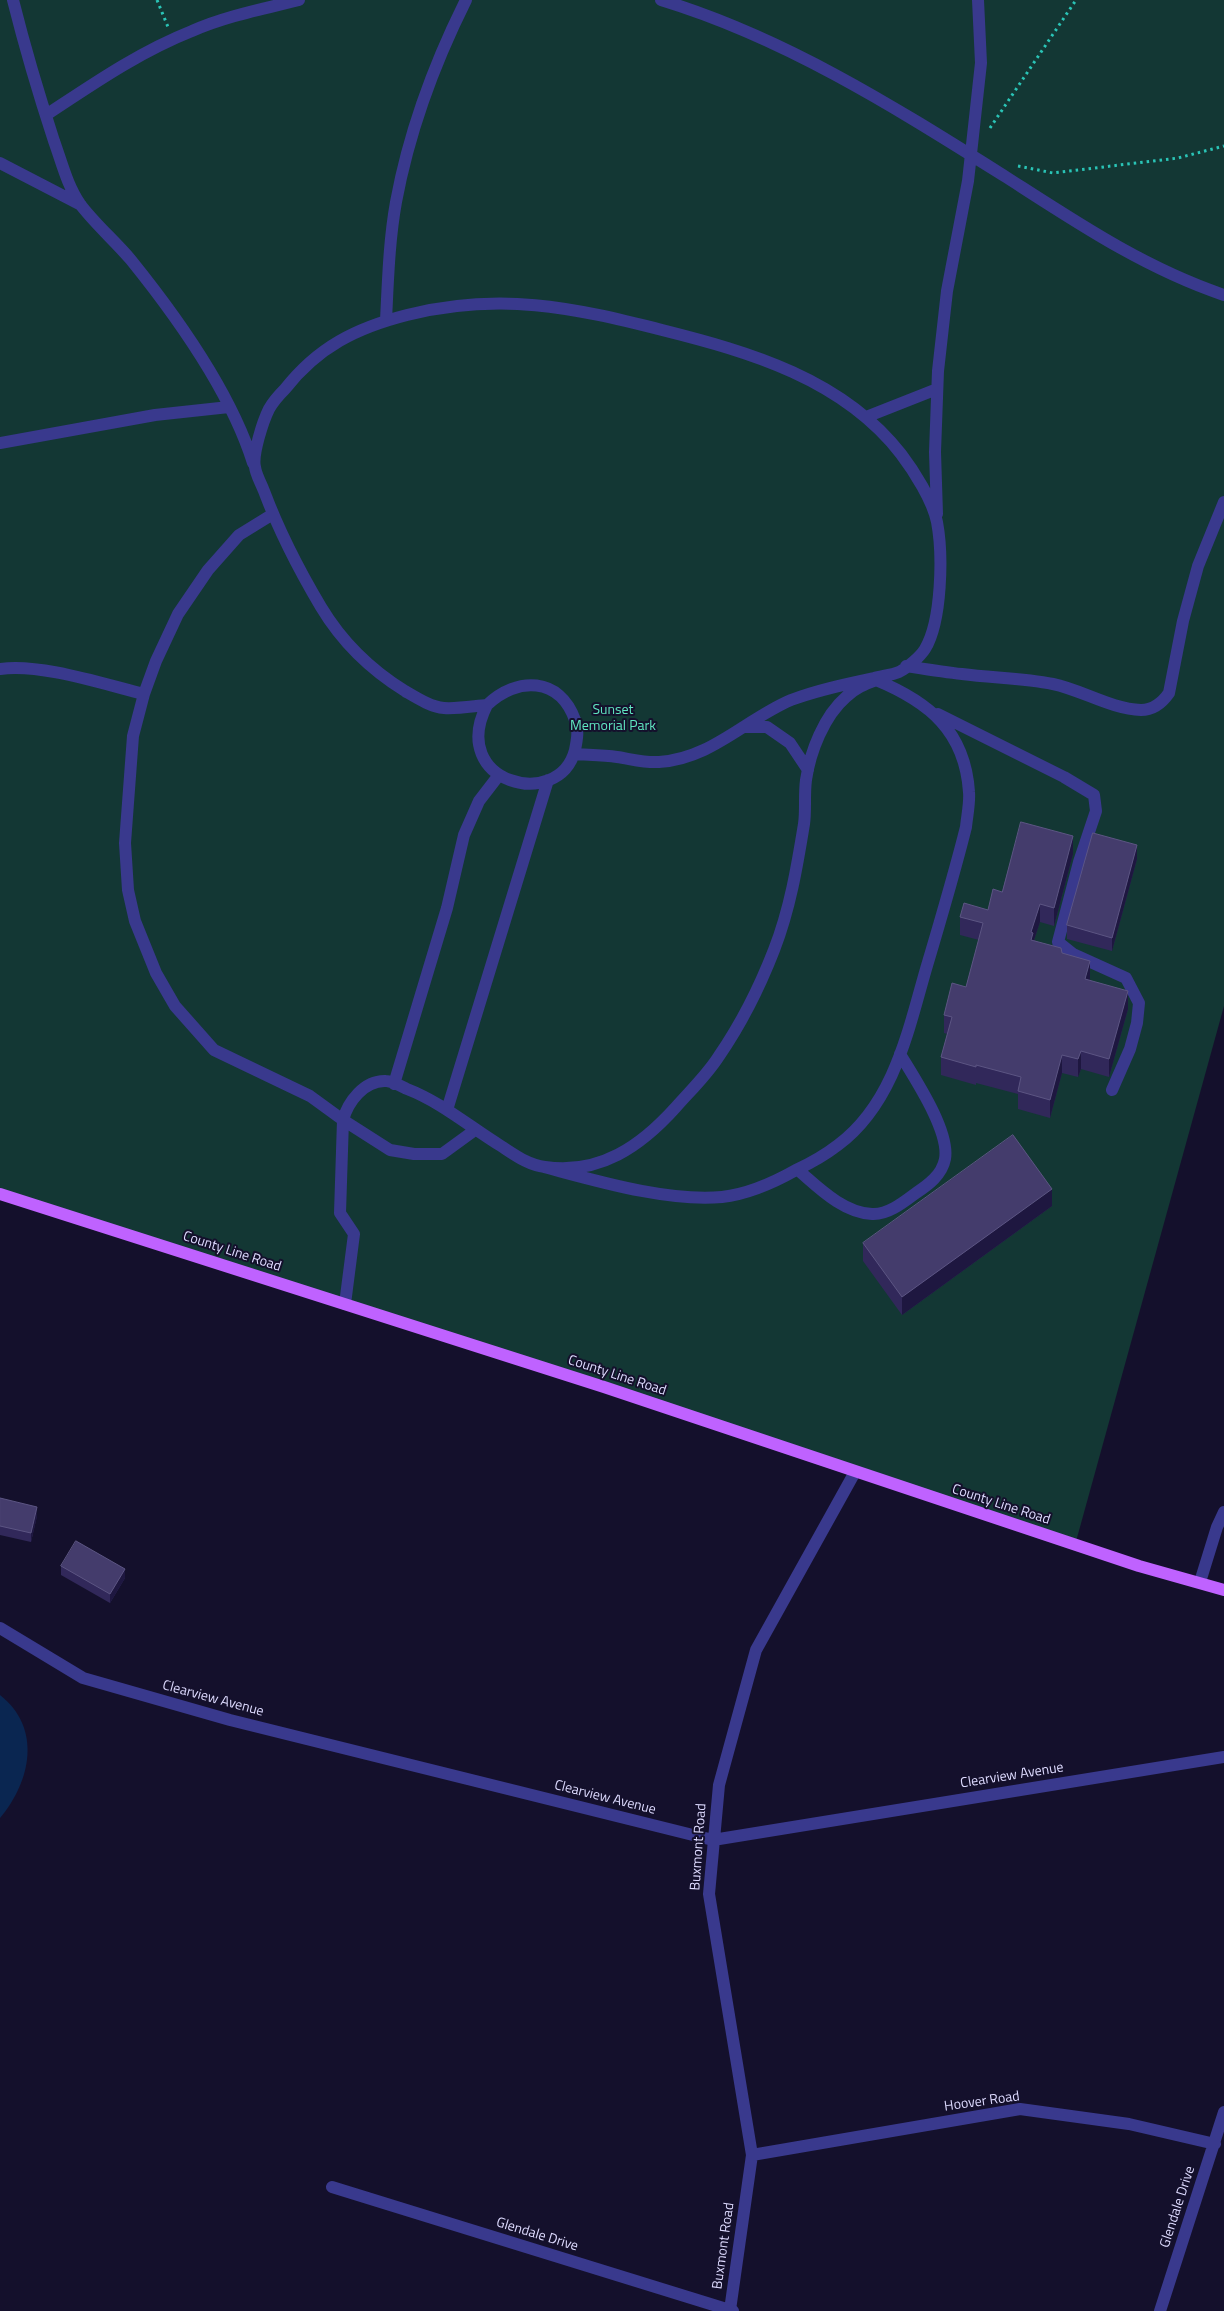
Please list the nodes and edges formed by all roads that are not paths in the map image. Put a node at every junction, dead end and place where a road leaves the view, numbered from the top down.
1 (13, 0) edge
2 (299, 0) edge
3 (466, 0) edge
4 (661, 0) edge
5 (978, 0) edge
6 (46, 115) junction
7 (971, 155) junction
8 (0, 163) edge
9 (81, 205) junction
10 (1224, 296) edge
11 (386, 320) junction
12 (937, 389) junction
13 (229, 407) junction
14 (866, 417) junction
15 (0, 443) edge
16 (253, 463) junction
17 (1224, 502) edge
18 (273, 514) junction
19 (937, 520) junction
20 (0, 669) edge
21 (902, 669) junction
22 (876, 680) junction
23 (144, 694) junction
24 (487, 705) junction
25 (931, 711) junction
26 (746, 726) junction
27 (574, 754) junction
28 (808, 770) junction
29 (499, 775) junction
30 (548, 780) junction
31 (900, 1054) junction
32 (394, 1084) junction
33 (1112, 1090) dead end
34 (447, 1110) junction
35 (342, 1120) junction
36 (475, 1130) junction
37 (544, 1167) junction
38 (798, 1170) junction
39 (0, 1194) edge
40 (345, 1304) junction
41 (855, 1472) junction
42 (1224, 1512) edge
43 (1200, 1582) junction
44 (1224, 1590) edge
45 (0, 1628) edge
46 (1224, 1757) edge
47 (713, 1840) junction
48 (1224, 2112) edge
49 (1215, 2144) junction
50 (752, 2155) junction
51 (332, 2187) dead end
52 (732, 2310) edge
53 (1160, 2311) edge

1 - 6 street
2 - 6 street
3 - 11 street
4 - 7 street
5 - 7 street
6 - 9 street
7 - 10 street
7 - 12 street
8 - 9 street
9 - 13 street
11 - 14 street
11 - 16 street
12 - 14 street
12 - 19 street
13 - 15 street
13 - 16 street
14 - 19 street
16 - 18 street
17 - 21 street
18 - 23 street
18 - 24 street
19 - 21 street
20 - 23 street
21 - 22 street
21 - 26 street
22 - 25 street
22 - 28 street
23 - 35 street
24 - 27 street
24 - 29 street
25 - 31 street
25 - 33 street
26 - 27 street
26 - 28 street
27 - 30 street
28 - 37 street
29 - 30 street
29 - 32 street
30 - 34 street
31 - 38 street
31 - 38 street
32 - 34 street
32 - 35 street
34 - 36 street
35 - 36 street
35 - 40 street
36 - 37 street
37 - 38 street
39 - 40 main road, County Line Road
40 - 41 main road, County Line Road
41 - 43 main road, County Line Road
41 - 47 street, Buxmont Road
42 - 43 street
43 - 44 main road, County Line Road
45 - 47 street, Clearview Avenue
46 - 47 street, Clearview Avenue
47 - 50 street, Buxmont Road
48 - 49 street, Glendale Drive
49 - 50 street, Hoover Road
49 - 53 street, Glendale Drive
50 - 52 street, Buxmont Road
51 - 52 street, Glendale Drive

